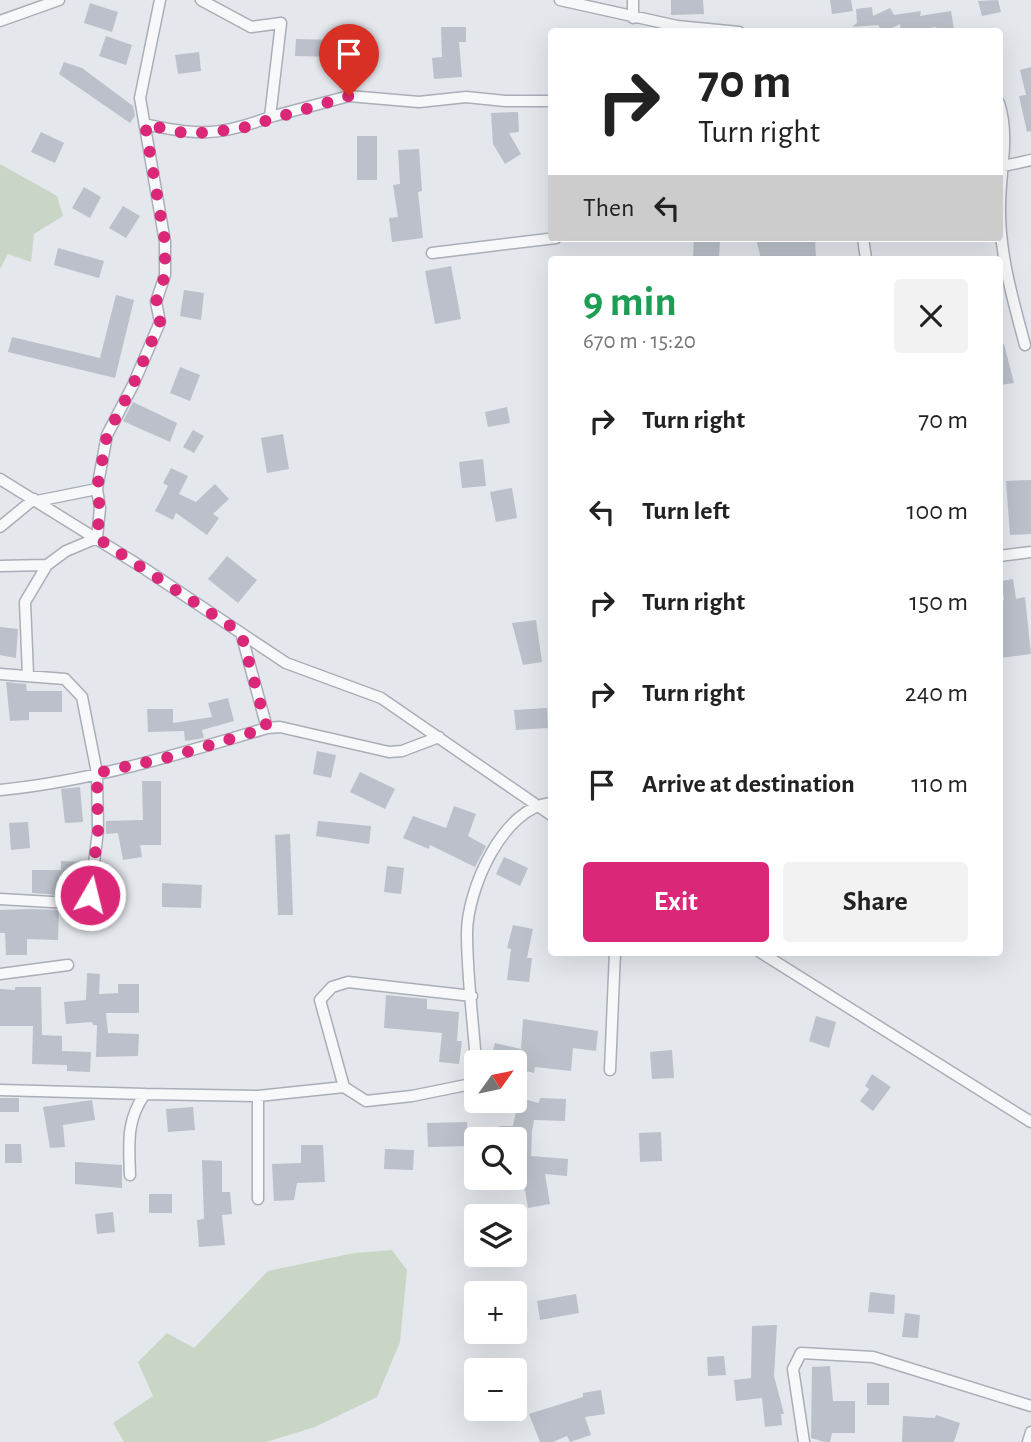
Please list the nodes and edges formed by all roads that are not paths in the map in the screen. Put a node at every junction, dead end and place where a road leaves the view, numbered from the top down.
1 (59, 0) edge
2 (160, 0) edge
3 (201, 0) edge
4 (560, 0) edge
5 (633, 0) edge
6 (633, 18) junction
7 (0, 21) edge
8 (694, 28) edge
9 (548, 101) edge
10 (1003, 115) edge
11 (270, 117) junction
12 (145, 124) junction
13 (1003, 142) edge
14 (1031, 160) edge
15 (1003, 166) edge
16 (548, 239) edge
17 (1002, 242) edge
18 (432, 253) dead end
19 (1025, 345) dead end
20 (0, 479) edge
21 (97, 489) junction
22 (36, 500) junction
23 (0, 527) edge
24 (97, 538) junction
25 (1031, 552) edge
26 (1003, 556) edge
27 (47, 565) junction
28 (0, 566) edge
29 (241, 633) junction
30 (0, 674) edge
31 (28, 675) junction
32 (267, 728) junction
33 (439, 737) junction
34 (97, 773) junction
35 (0, 790) edge
36 (548, 803) edge
37 (536, 804) junction
38 (548, 813) edge
39 (0, 900) edge
40 (615, 956) edge
41 (766, 956) edge
42 (68, 965) dead end
43 (0, 974) edge
44 (472, 996) junction
45 (475, 1050) edge
46 (610, 1070) dead end
47 (464, 1085) edge
48 (344, 1087) junction
49 (0, 1090) edge
50 (145, 1094) junction
51 (258, 1097) junction
52 (1031, 1122) edge
53 (130, 1175) dead end
54 (258, 1199) dead end
55 (1031, 1406) edge
56 (1031, 1432) edge
57 (804, 1442) edge
58 (1028, 1442) edge

1 - 7 street
2 - 12 street
3 - 11 street
4 - 6 street
5 - 6 street
6 - 8 street
9 - 11 street
10 - 13 street
11 - 12 street
12 - 21 street
14 - 15 street
16 - 18 street
17 - 19 street
20 - 22 street
21 - 22 street
21 - 24 street
22 - 23 street
22 - 24 street
24 - 27 street
24 - 29 street
25 - 26 street
27 - 28 street
27 - 31 street
29 - 32 street
29 - 33 street
30 - 31 street
31 - 34 street
32 - 33 street
32 - 34 street
33 - 37 street
34 - 35 street
34 - 39 street
36 - 37 street
37 - 38 street
37 - 44 street
40 - 46 street
41 - 52 street
42 - 43 street
44 - 45 street
44 - 48 street
47 - 48 street
48 - 51 street
49 - 50 street
50 - 51 street
50 - 53 street
51 - 54 street
55 - 57 street
56 - 58 street

